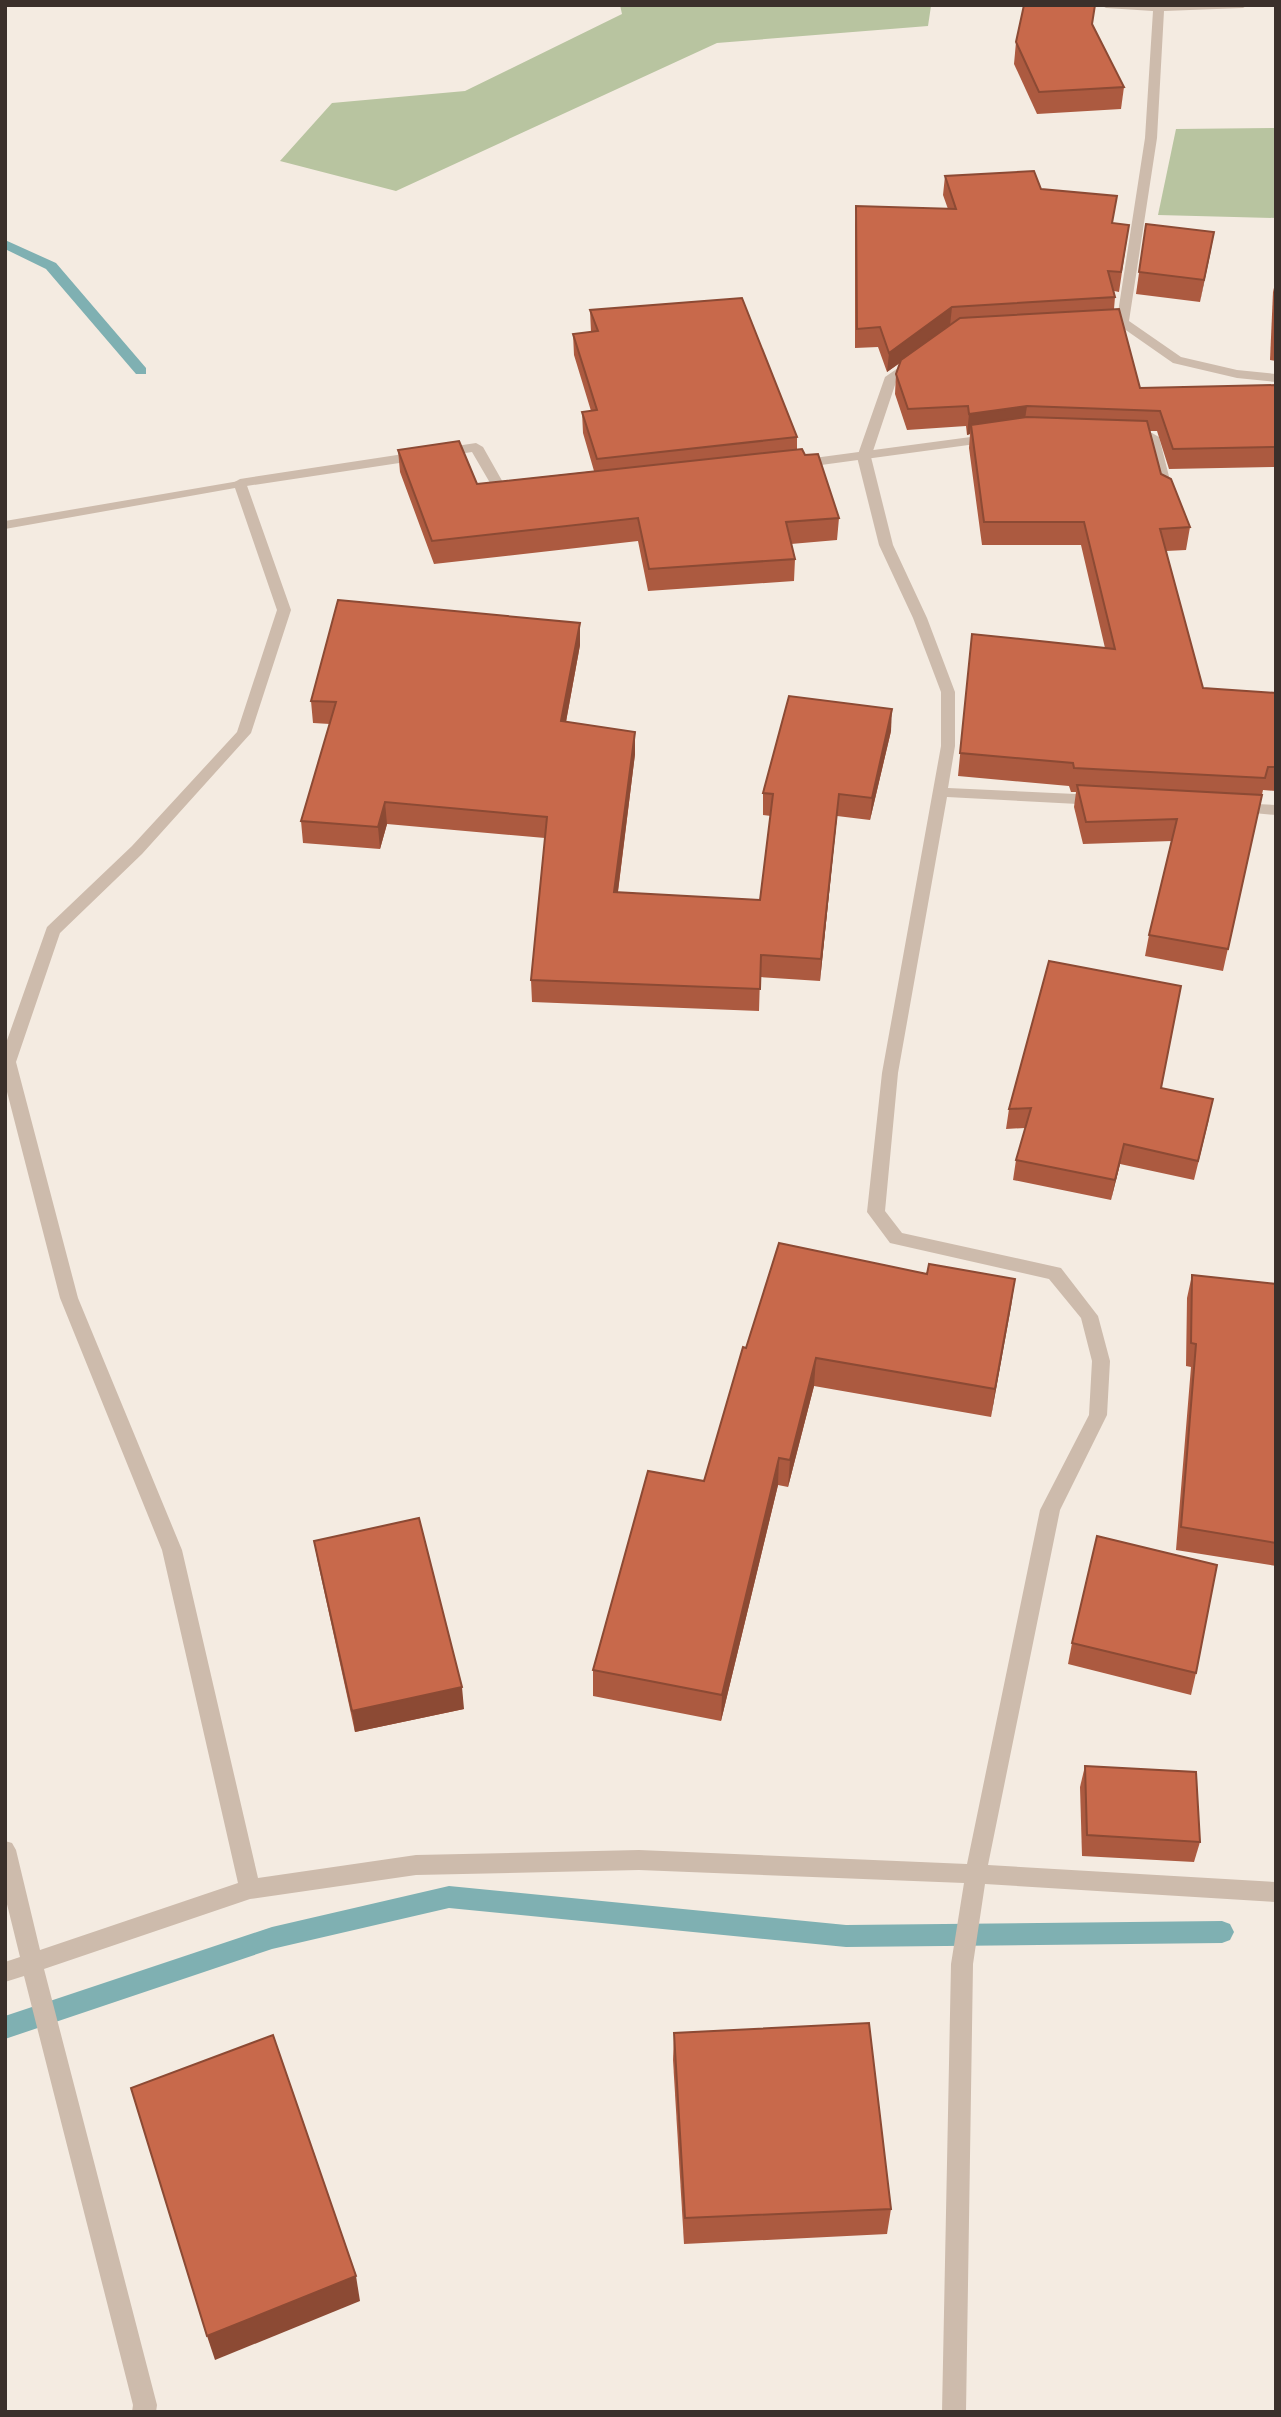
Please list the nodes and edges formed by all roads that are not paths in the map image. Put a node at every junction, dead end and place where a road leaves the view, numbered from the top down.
1 (1106, 5) edge
2 (1243, 5) edge
3 (1159, 8) junction
4 (1123, 322) junction
5 (1084, 325) edge
6 (933, 347) edge
7 (1276, 379) edge
8 (1010, 435) edge
9 (1114, 436) edge
10 (864, 457) junction
11 (781, 466) edge
12 (240, 483) junction
13 (519, 496) edge
14 (1167, 496) edge
15 (5, 525) edge
16 (940, 792) junction
17 (1114, 801) edge
18 (1222, 807) edge
19 (1276, 810) edge
20 (5, 1850) edge
21 (976, 1874) junction
22 (250, 1889) junction
23 (1276, 1892) edge
24 (32, 1963) junction
25 (5, 1972) edge
26 (144, 2412) edge
27 (954, 2412) edge

1 - 3 street
2 - 3 street
3 - 4 street
4 - 5 street
4 - 7 street
6 - 10 street
8 - 10 street
9 - 14 street
10 - 11 street
10 - 16 street
12 - 13 street
12 - 15 street
12 - 22 street
16 - 17 street
16 - 21 street
18 - 19 street
20 - 24 street
21 - 22 street
21 - 23 street
21 - 27 street
22 - 24 street
24 - 25 street
24 - 26 street

